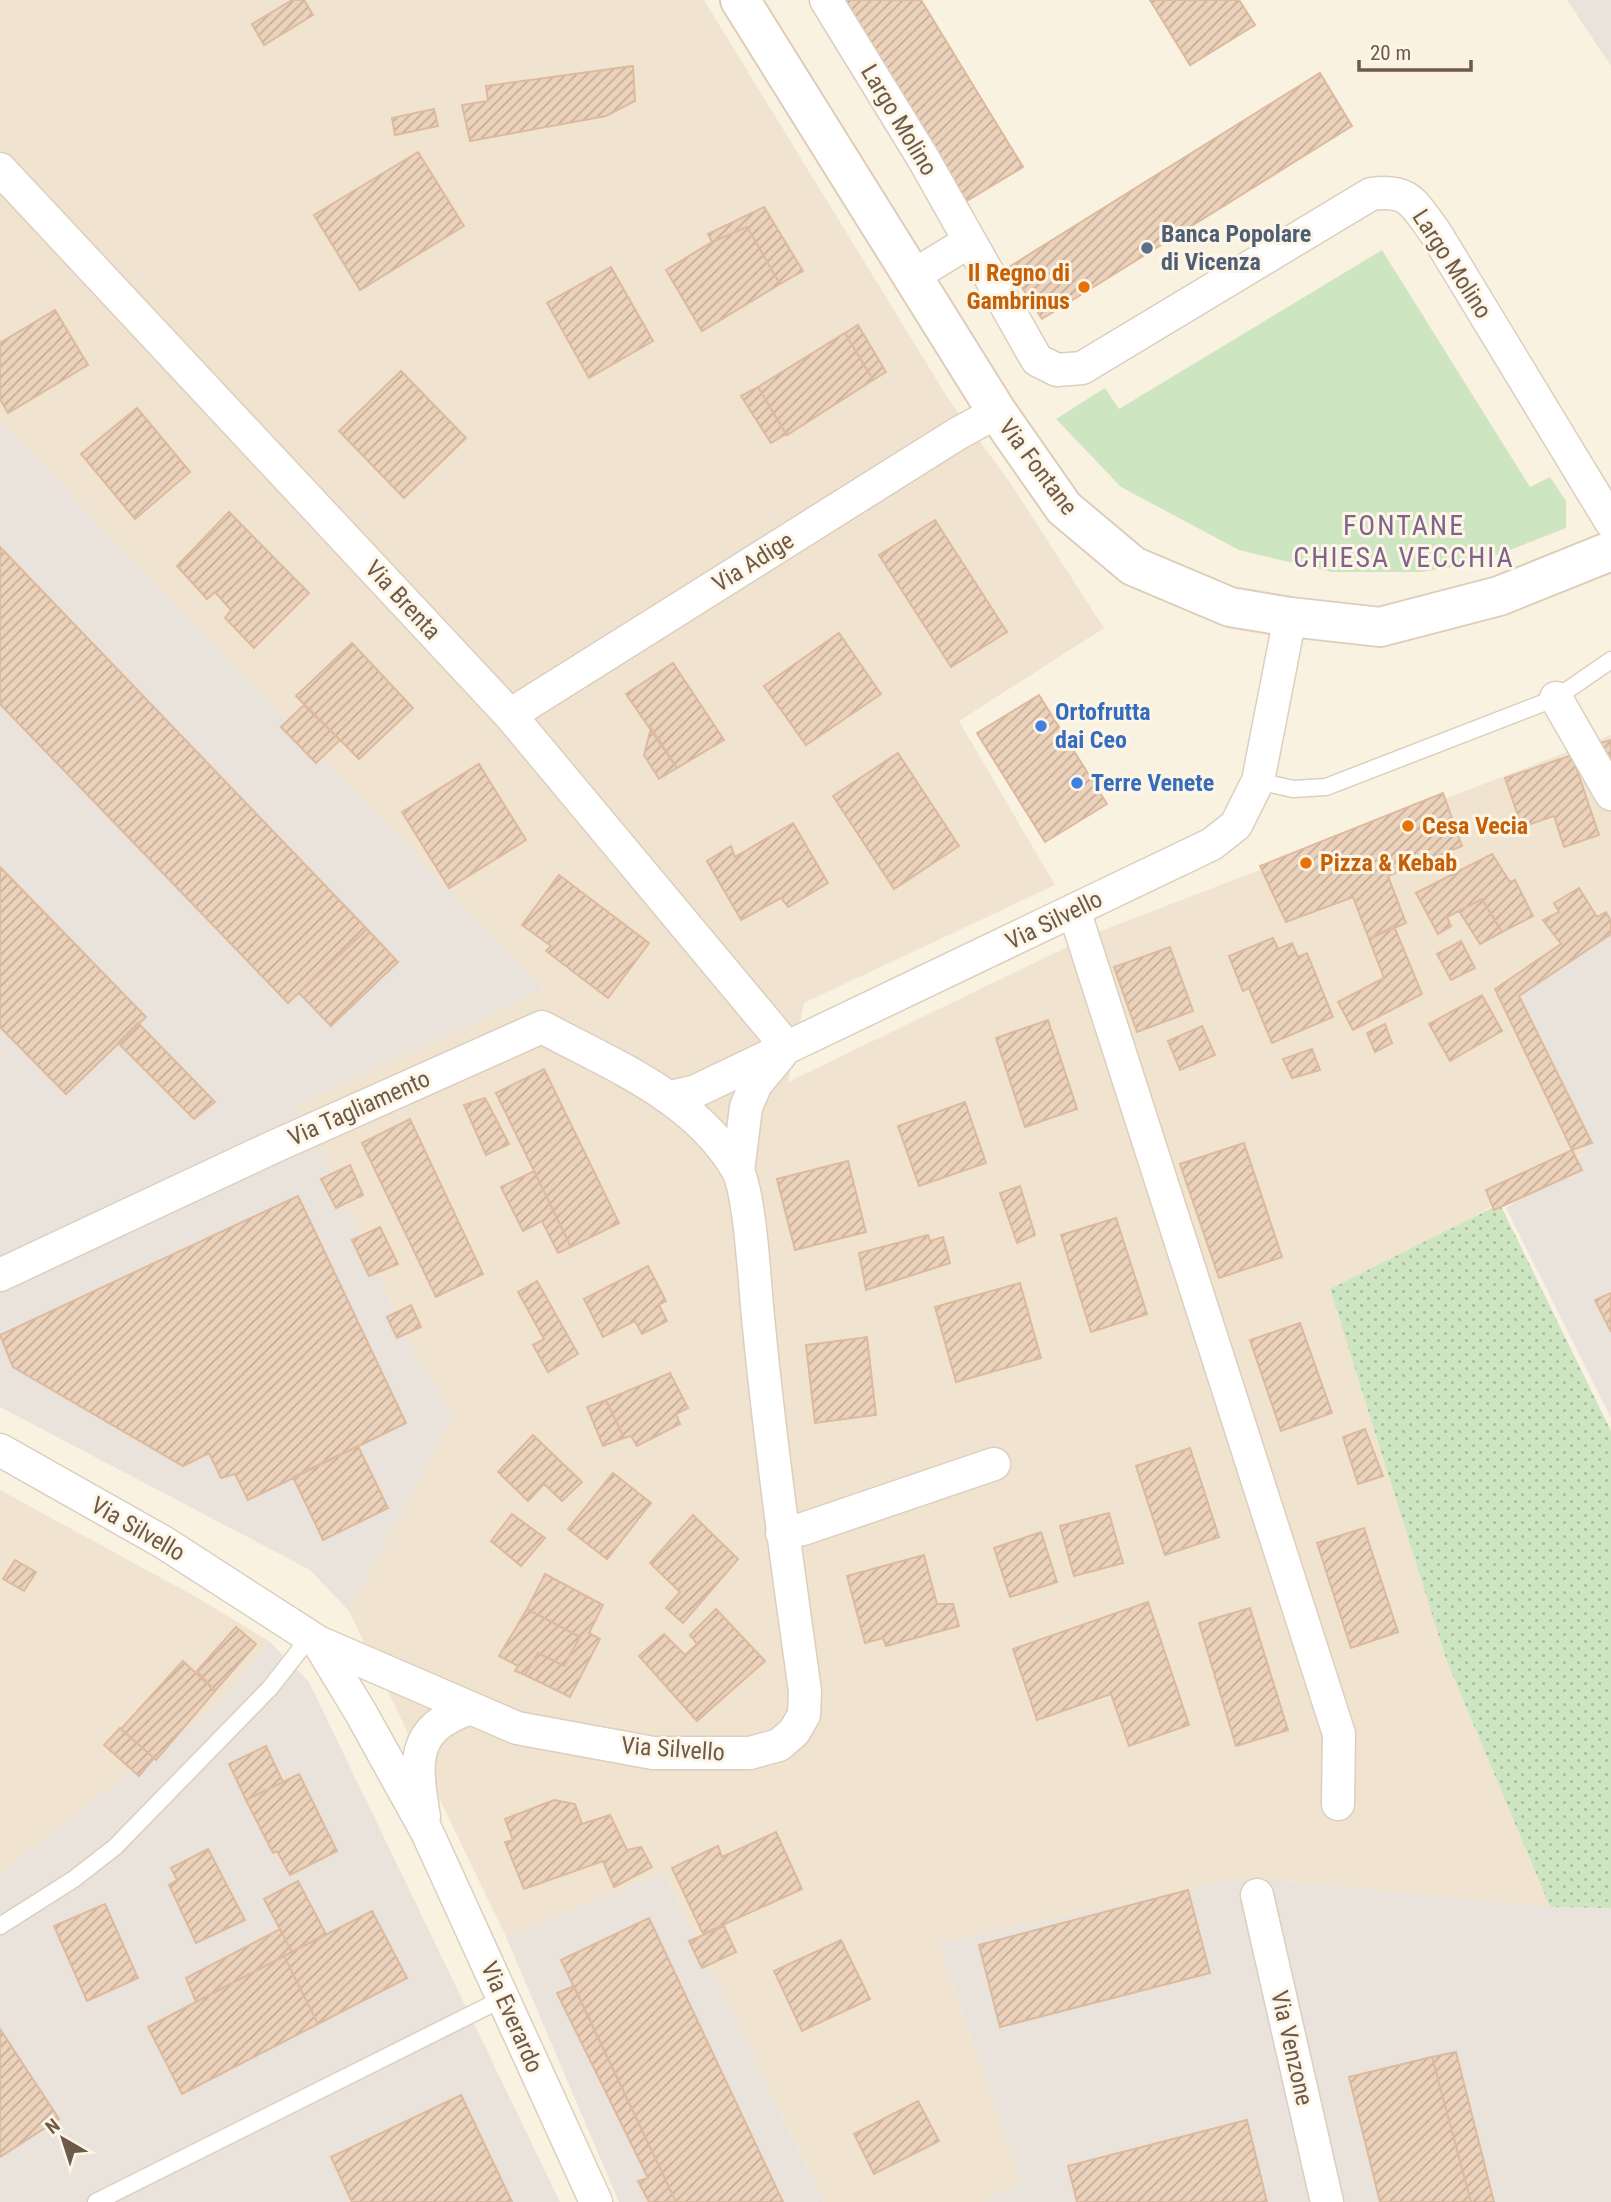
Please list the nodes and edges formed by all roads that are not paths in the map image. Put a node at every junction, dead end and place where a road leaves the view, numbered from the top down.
1 (740, 0) edge
2 (826, 0) edge
3 (0, 169) edge
4 (970, 241) junction
5 (911, 277) junction
6 (997, 412) junction
7 (1611, 522) edge
8 (1611, 551) edge
9 (1290, 617) junction
10 (1611, 660) edge
11 (1556, 698) junction
12 (510, 715) junction
13 (1258, 781) junction
14 (1611, 793) edge
15 (1074, 910) junction
16 (787, 1047) junction
17 (671, 1097) junction
18 (707, 1130) joint
19 (738, 1171) junction
20 (0, 1275) edge
21 (0, 1450) edge
22 (994, 1464) dead end
23 (782, 1533) junction
24 (314, 1640) junction
25 (471, 1708) junction
26 (1338, 1804) dead end
27 (427, 1832) junction
28 (1257, 1895) dead end
29 (0, 1926) edge
30 (504, 1997) junction
31 (96, 2202) edge
32 (596, 2202) edge
33 (1327, 2202) edge

1 - 5 street, Via Fontane
2 - 4 street, Largo Molino
3 - 12 street, Via Brenta
4 - 5 street
4 - 7 street, Largo Molino
5 - 6 street, Via Fontane
6 - 9 street, Via Fontane
6 - 12 street, Via Adige
8 - 9 street, Via Fontane
9 - 13 street, Via Silvello
10 - 11 lane
11 - 13 lane
11 - 14 street
12 - 16 street, Via Brenta
13 - 15 street, Via Silvello
15 - 16 street, Via Silvello
15 - 26 street
16 - 17 street, Via Silvello
16 - 19 street
17 - 18 street, Via Tagliamento
17 - 20 street, Via Tagliamento
18 - 19 street, Via Silvello
19 - 23 street, Via Silvello
21 - 24 street, Via Silvello
22 - 23 street
23 - 25 street, Via Silvello
24 - 25 street, Via Silvello
24 - 27 street, Via Everardo
24 - 29 lane
25 - 27 street, Via Everardo
27 - 30 street, Via Everardo
28 - 33 street, Via Venzone
30 - 31 lane
30 - 32 street, Via Everardo

